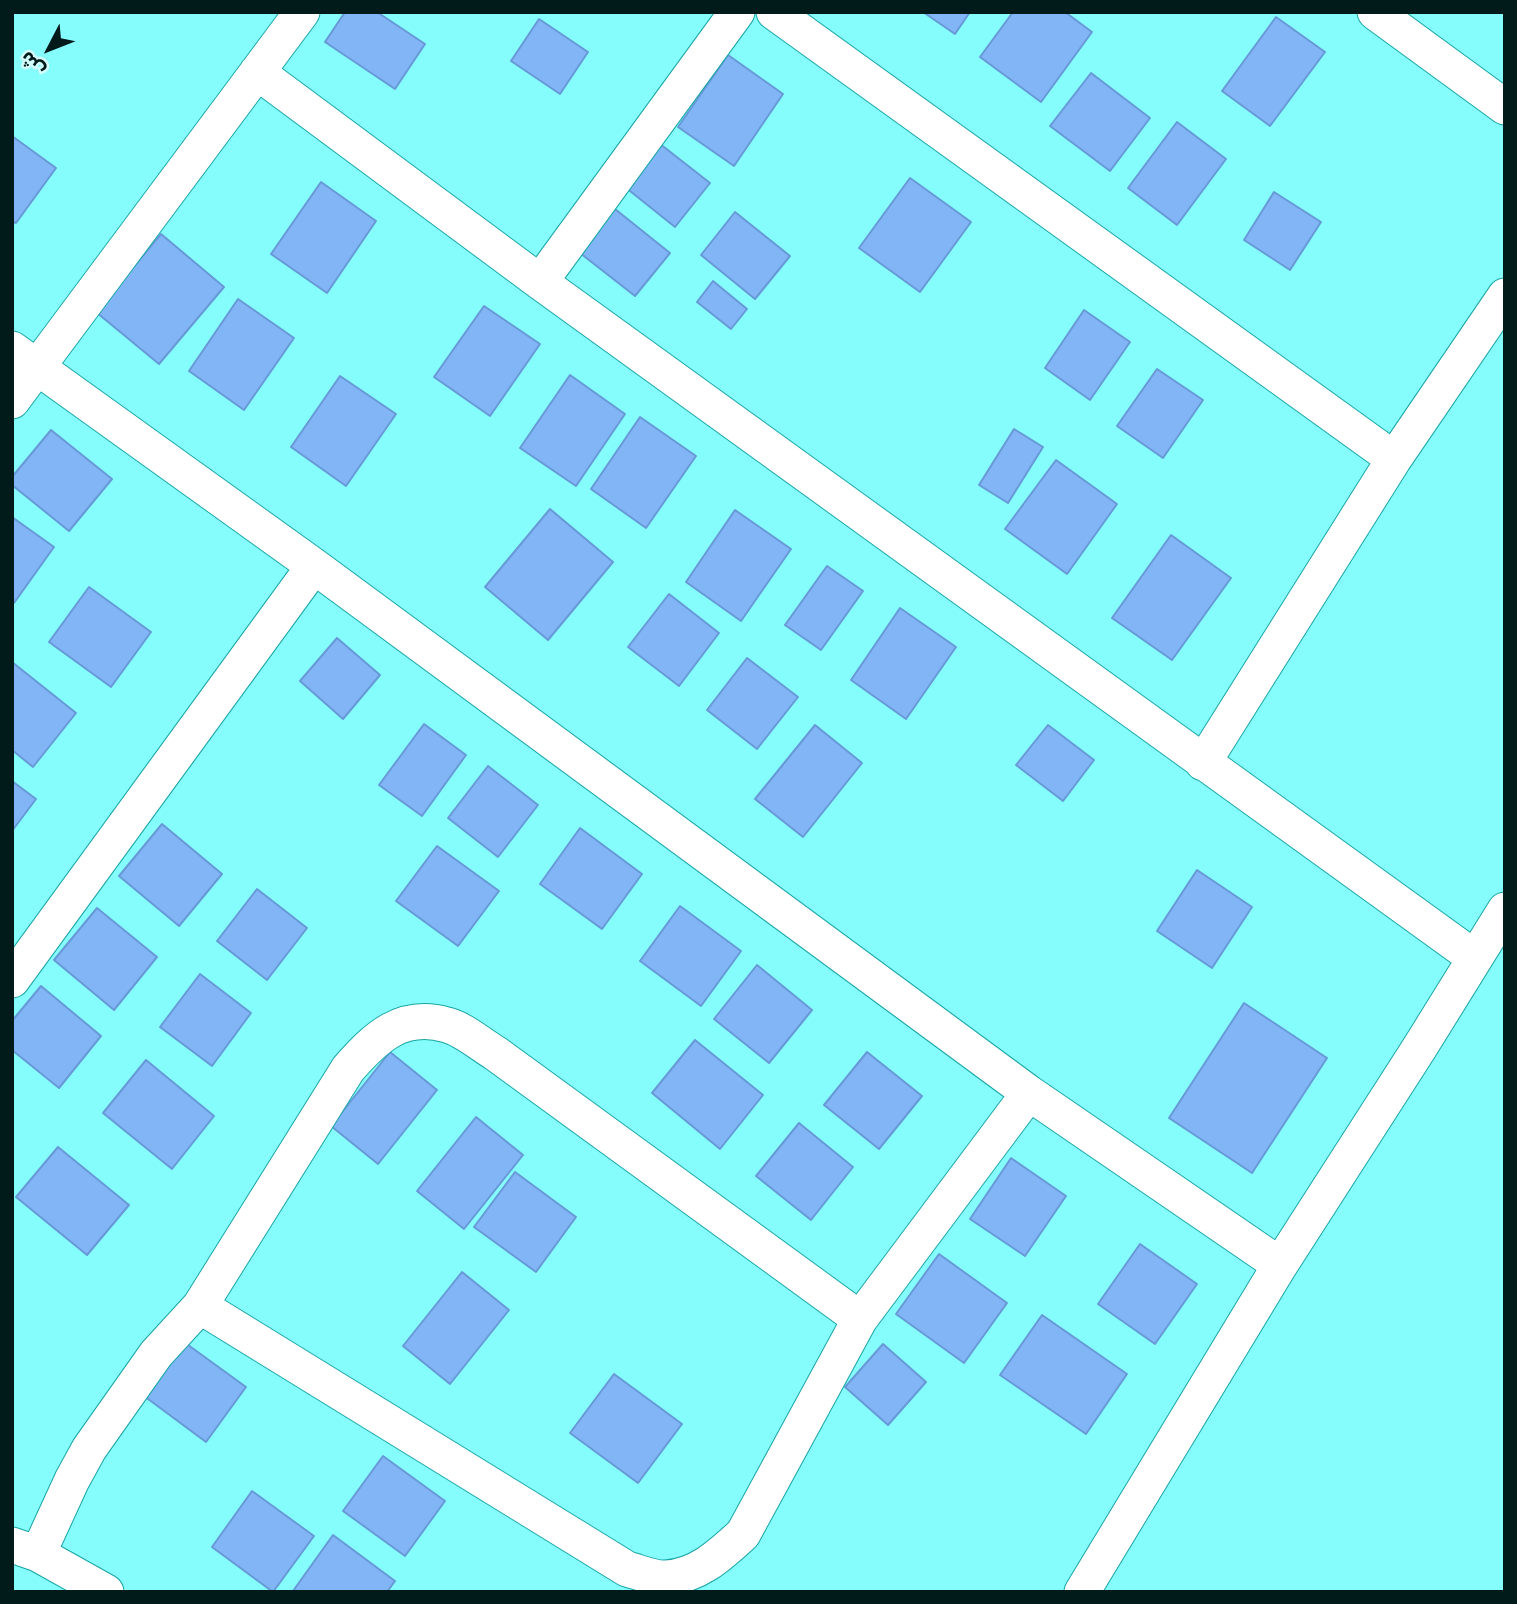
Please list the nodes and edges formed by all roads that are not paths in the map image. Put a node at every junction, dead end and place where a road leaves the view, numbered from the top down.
1 (302, 12) edge
2 (737, 12) edge
3 (774, 12) edge
4 (1375, 12) edge
5 (257, 72) junction
6 (1505, 107) edge
7 (540, 282) junction
8 (1505, 296) edge
9 (25, 358) edge
10 (12, 401) edge
11 (1394, 459) junction
12 (314, 566) junction
13 (1203, 763) junction
14 (1505, 910) edge
15 (1475, 958) junction
16 (12, 980) edge
17 (1029, 1093) junction
18 (1280, 1265) junction
19 (200, 1306) junction
20 (860, 1319) junction
21 (25, 1550) edge
22 (106, 1592) edge
23 (1082, 1592) edge

1 - 5 street
2 - 7 street
3 - 11 street
4 - 6 street
5 - 7 street
5 - 9 street
7 - 13 street
8 - 11 street
9 - 10 street
9 - 12 street
11 - 13 street
12 - 16 street
12 - 17 street
13 - 15 street
14 - 15 street
15 - 18 street
17 - 18 street
17 - 20 street
18 - 23 street
19 - 20 street
19 - 20 street
19 - 21 street
21 - 22 street

